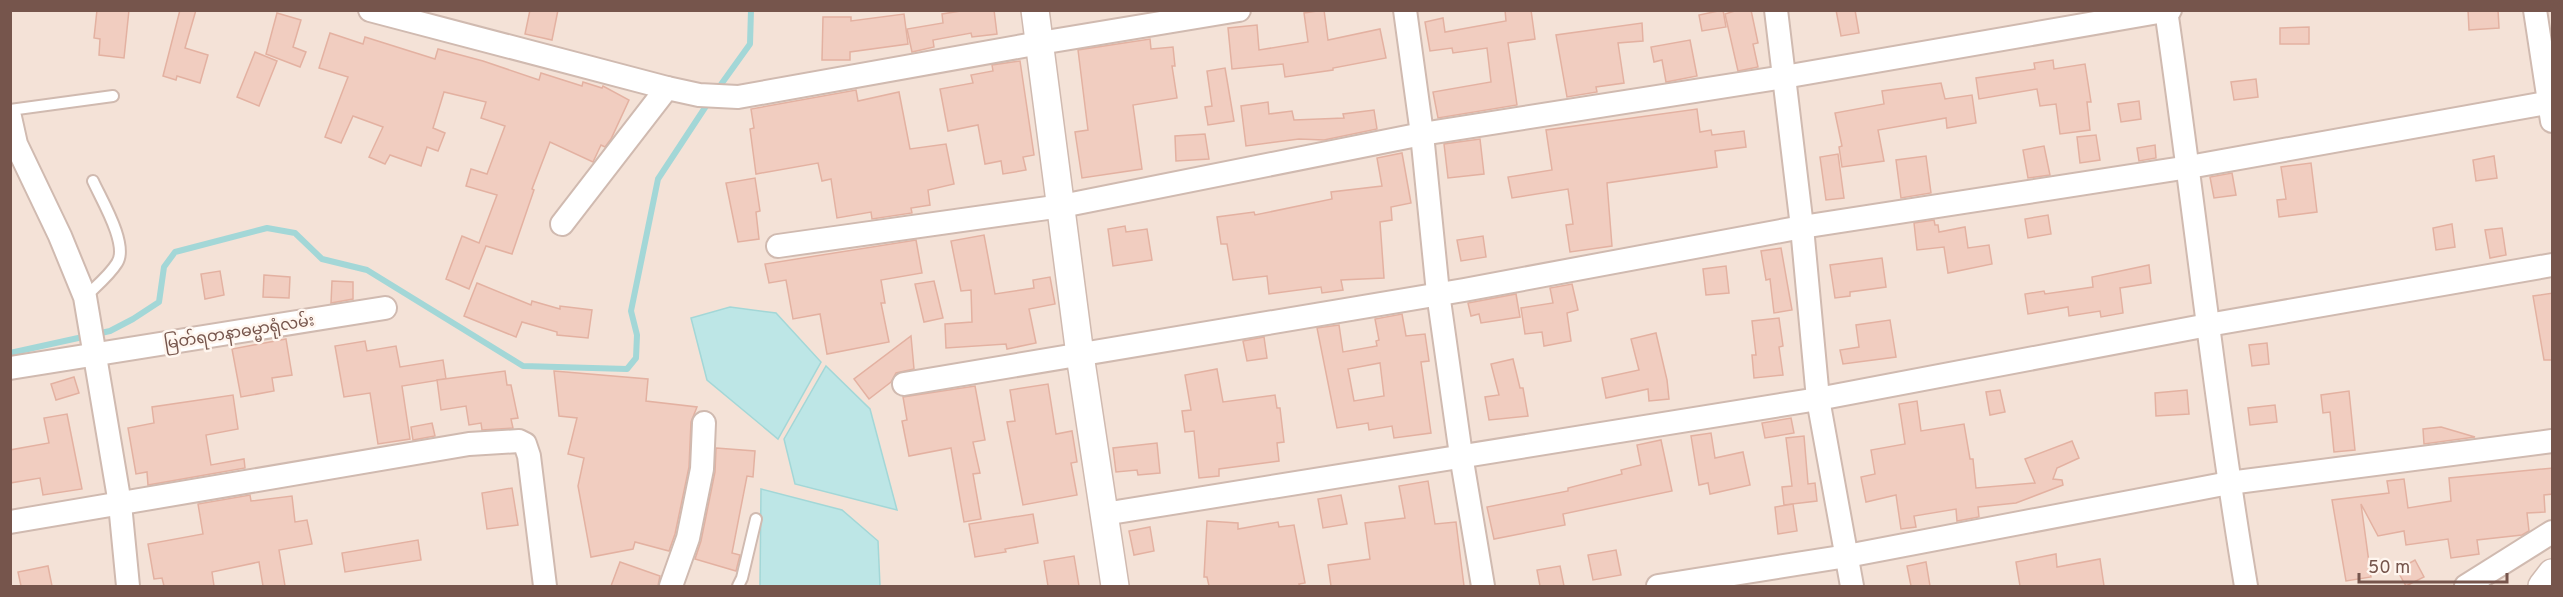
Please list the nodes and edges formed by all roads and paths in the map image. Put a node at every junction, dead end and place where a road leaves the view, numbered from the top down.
1 (370, 10) edge
2 (1035, 10) edge
3 (1239, 10) edge
4 (1405, 10) edge
5 (1776, 10) edge
6 (2535, 10) edge
7 (2167, 11) edge
8 (1040, 43) junction
9 (1784, 77) junction
10 (667, 88) junction
11 (113, 96) dead end
12 (2552, 108) edge
13 (10, 110) edge
14 (10, 117) edge
15 (1422, 134) junction
16 (2189, 167) junction
17 (93, 181) dead end
18 (1062, 207) junction
19 (562, 224) dead end
20 (1802, 227) junction
21 (777, 246) dead end
22 (2553, 265) edge
23 (1438, 293) junction
24 (85, 297) junction
25 (385, 308) dead end
26 (2208, 325) junction
27 (91, 341) junction
28 (1080, 355) junction
29 (10, 368) edge
30 (904, 384) dead end
31 (1818, 399) junction
32 (704, 423) dead end
33 (2553, 441) edge
34 (1461, 455) junction
35 (2229, 483) junction
36 (120, 504) junction
37 (1104, 514) junction
38 (756, 519) dead end
39 (10, 522) edge
40 (2553, 532) edge
41 (1847, 556) junction
42 (2553, 573) edge
43 (128, 586) edge
44 (545, 586) edge
45 (671, 586) edge
46 (738, 586) edge
47 (1115, 586) edge
48 (1483, 586) edge
49 (1658, 586) edge
50 (1852, 586) edge
51 (2246, 586) edge
52 (2466, 586) edge
53 (2542, 586) edge

1 - 10 street
2 - 8 street
3 - 8 street
4 - 15 street
5 - 9 street
6 - 12 street
7 - 9 street
7 - 16 street
8 - 10 street
8 - 18 street
9 - 15 street
9 - 20 street
10 - 19 street
11 - 13 lane
12 - 16 street
14 - 24 street
15 - 18 street
15 - 23 street
16 - 20 street
16 - 26 street
17 - 24 lane
18 - 21 street
18 - 28 street
20 - 23 street
20 - 31 street
22 - 26 street
23 - 28 street
23 - 34 street
24 - 27 street
25 - 27 street, မြတ်ရတနာဓမ္မာရုံလမ်း
26 - 31 street
26 - 35 street
27 - 29 street, မြတ်ရတနာဓမ္မာရုံလမ်း
27 - 36 street
28 - 30 street
28 - 37 street
31 - 34 street
31 - 41 street
32 - 45 street
33 - 35 street
34 - 37 street
34 - 48 street
35 - 41 street
35 - 51 street
36 - 39 street
36 - 43 street
36 - 44 street
37 - 47 street
38 - 46 lane
40 - 52 street
41 - 49 street
41 - 50 street
42 - 53 street

